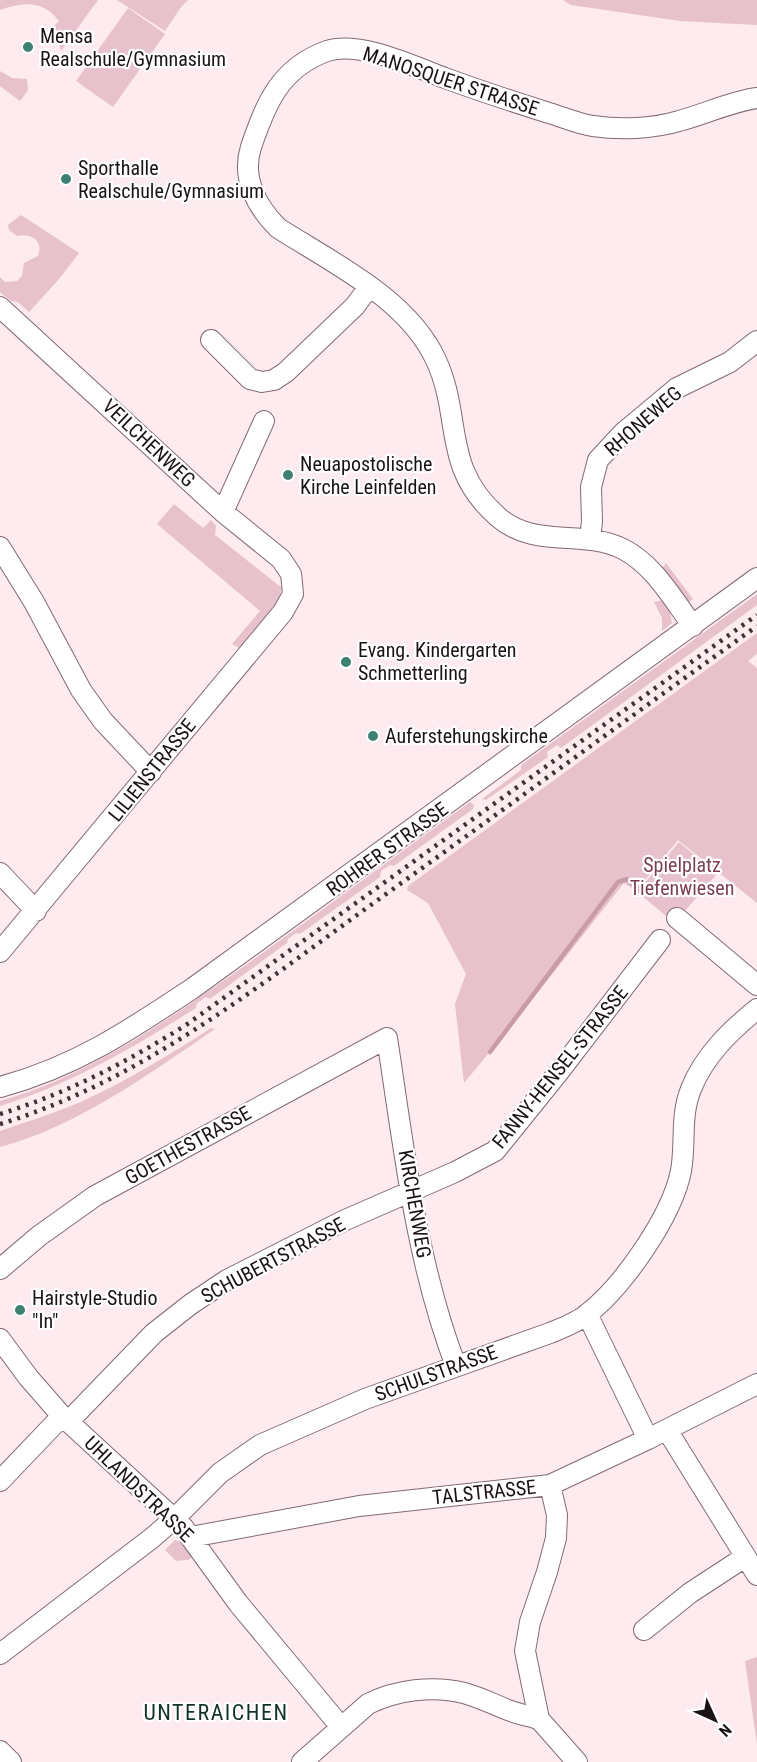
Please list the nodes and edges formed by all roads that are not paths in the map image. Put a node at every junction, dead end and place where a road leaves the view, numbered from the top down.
1 (757, 98) edge
2 (369, 287) junction
3 (0, 307) edge
4 (211, 340) dead end
5 (757, 340) edge
6 (264, 421) dead end
7 (223, 512) junction
8 (590, 540) junction
9 (0, 547) edge
10 (757, 578) edge
11 (292, 583) joint
12 (693, 626) junction
13 (151, 772) junction
14 (0, 873) edge
15 (36, 911) junction
16 (677, 918) dead end
17 (660, 940) dead end
18 (0, 952) edge
19 (757, 985) edge
20 (757, 1009) edge
21 (387, 1038) joint
22 (0, 1087) edge
23 (412, 1191) junction
24 (0, 1269) edge
25 (587, 1314) junction
26 (0, 1339) edge
27 (456, 1366) junction
28 (757, 1384) edge
29 (65, 1419) junction
30 (667, 1430) junction
31 (648, 1439) junction
32 (0, 1481) edge
33 (550, 1485) junction
34 (175, 1518) junction
35 (191, 1537) junction
36 (745, 1557) junction
37 (757, 1575) edge
38 (644, 1630) dead end
39 (0, 1654) edge
40 (539, 1719) junction
41 (341, 1727) junction
42 (0, 1751) edge
43 (10, 1762) edge
44 (302, 1762) edge
45 (577, 1762) edge

1 - 2 street, MANOSQUER STRASSE
2 - 4 street
2 - 8 street, MANOSQUER STRASSE
3 - 7 street, VEILCHENWEG
5 - 8 street, RHONEWEG
6 - 7 street
7 - 11 street, VEILCHENWEG
8 - 12 street, MANOSQUER STRASSE
9 - 13 street
10 - 12 street, ROHRER STRASSE
11 - 13 street, LILIENSTRASSE
12 - 22 street, ROHRER STRASSE
13 - 15 street, LILIENSTRASSE
14 - 15 street
15 - 18 street, LILIENSTRASSE
16 - 19 street
17 - 23 street, FANNY-HENSEL-STRASSE
20 - 25 street, SCHULSTRASSE
21 - 23 street, KIRCHENWEG
21 - 24 street, GOETHESTRASSE
23 - 27 street, KIRCHENWEG
23 - 29 street, SCHUBERTSTRASSE
25 - 27 street, SCHULSTRASSE
25 - 31 street
26 - 29 street, UHLANDSTRASSE
27 - 34 street, SCHULSTRASSE
28 - 30 street, TALSTRASSE
29 - 32 street, SCHUBERTSTRASSE
29 - 34 street, UHLANDSTRASSE
30 - 31 street, TALSTRASSE
30 - 36 street
31 - 33 street, TALSTRASSE
33 - 35 street, TALSTRASSE
33 - 40 street
34 - 35 street, UHLANDSTRASSE
34 - 39 street, SCHULSTRASSE
35 - 41 street, UHLANDSTRASSE
36 - 37 street
36 - 38 street
40 - 41 street
40 - 45 street
41 - 44 street
42 - 43 street

